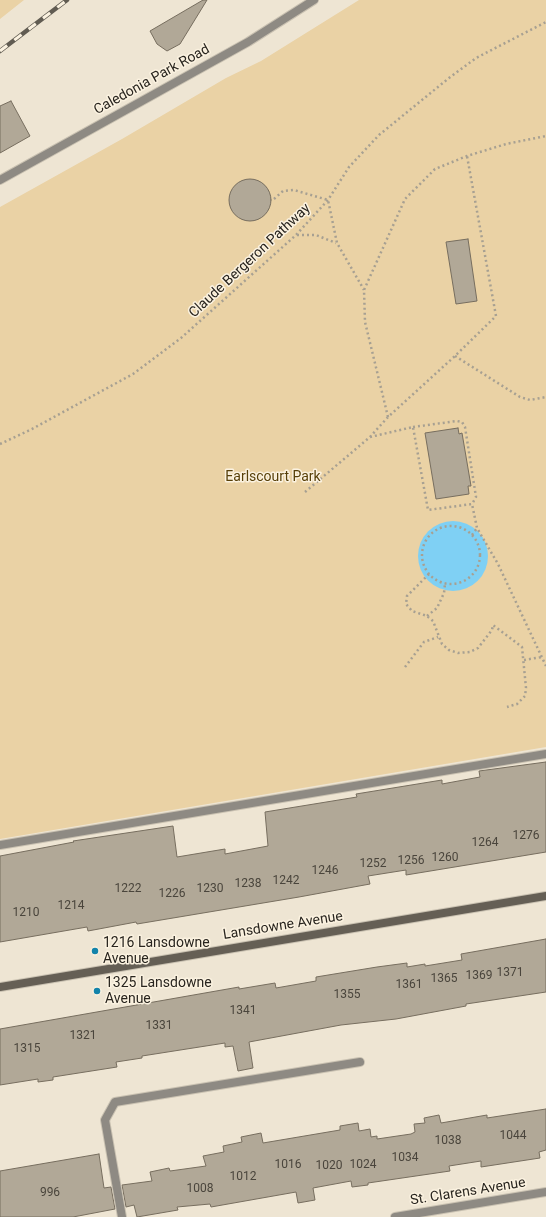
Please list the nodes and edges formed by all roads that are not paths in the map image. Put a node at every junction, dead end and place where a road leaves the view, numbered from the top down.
1 (314, 0) edge
2 (0, 180) edge
3 (546, 754) edge
4 (0, 845) edge
5 (546, 896) edge
6 (0, 986) edge
7 (360, 1062) dead end
8 (546, 1192) edge
9 (122, 1217) edge
10 (395, 1217) edge

1 - 2 street, Caledonia Park Road
3 - 4 street
5 - 6 street, Lansdowne Avenue
7 - 9 street
8 - 10 street, St. Clarens Avenue

